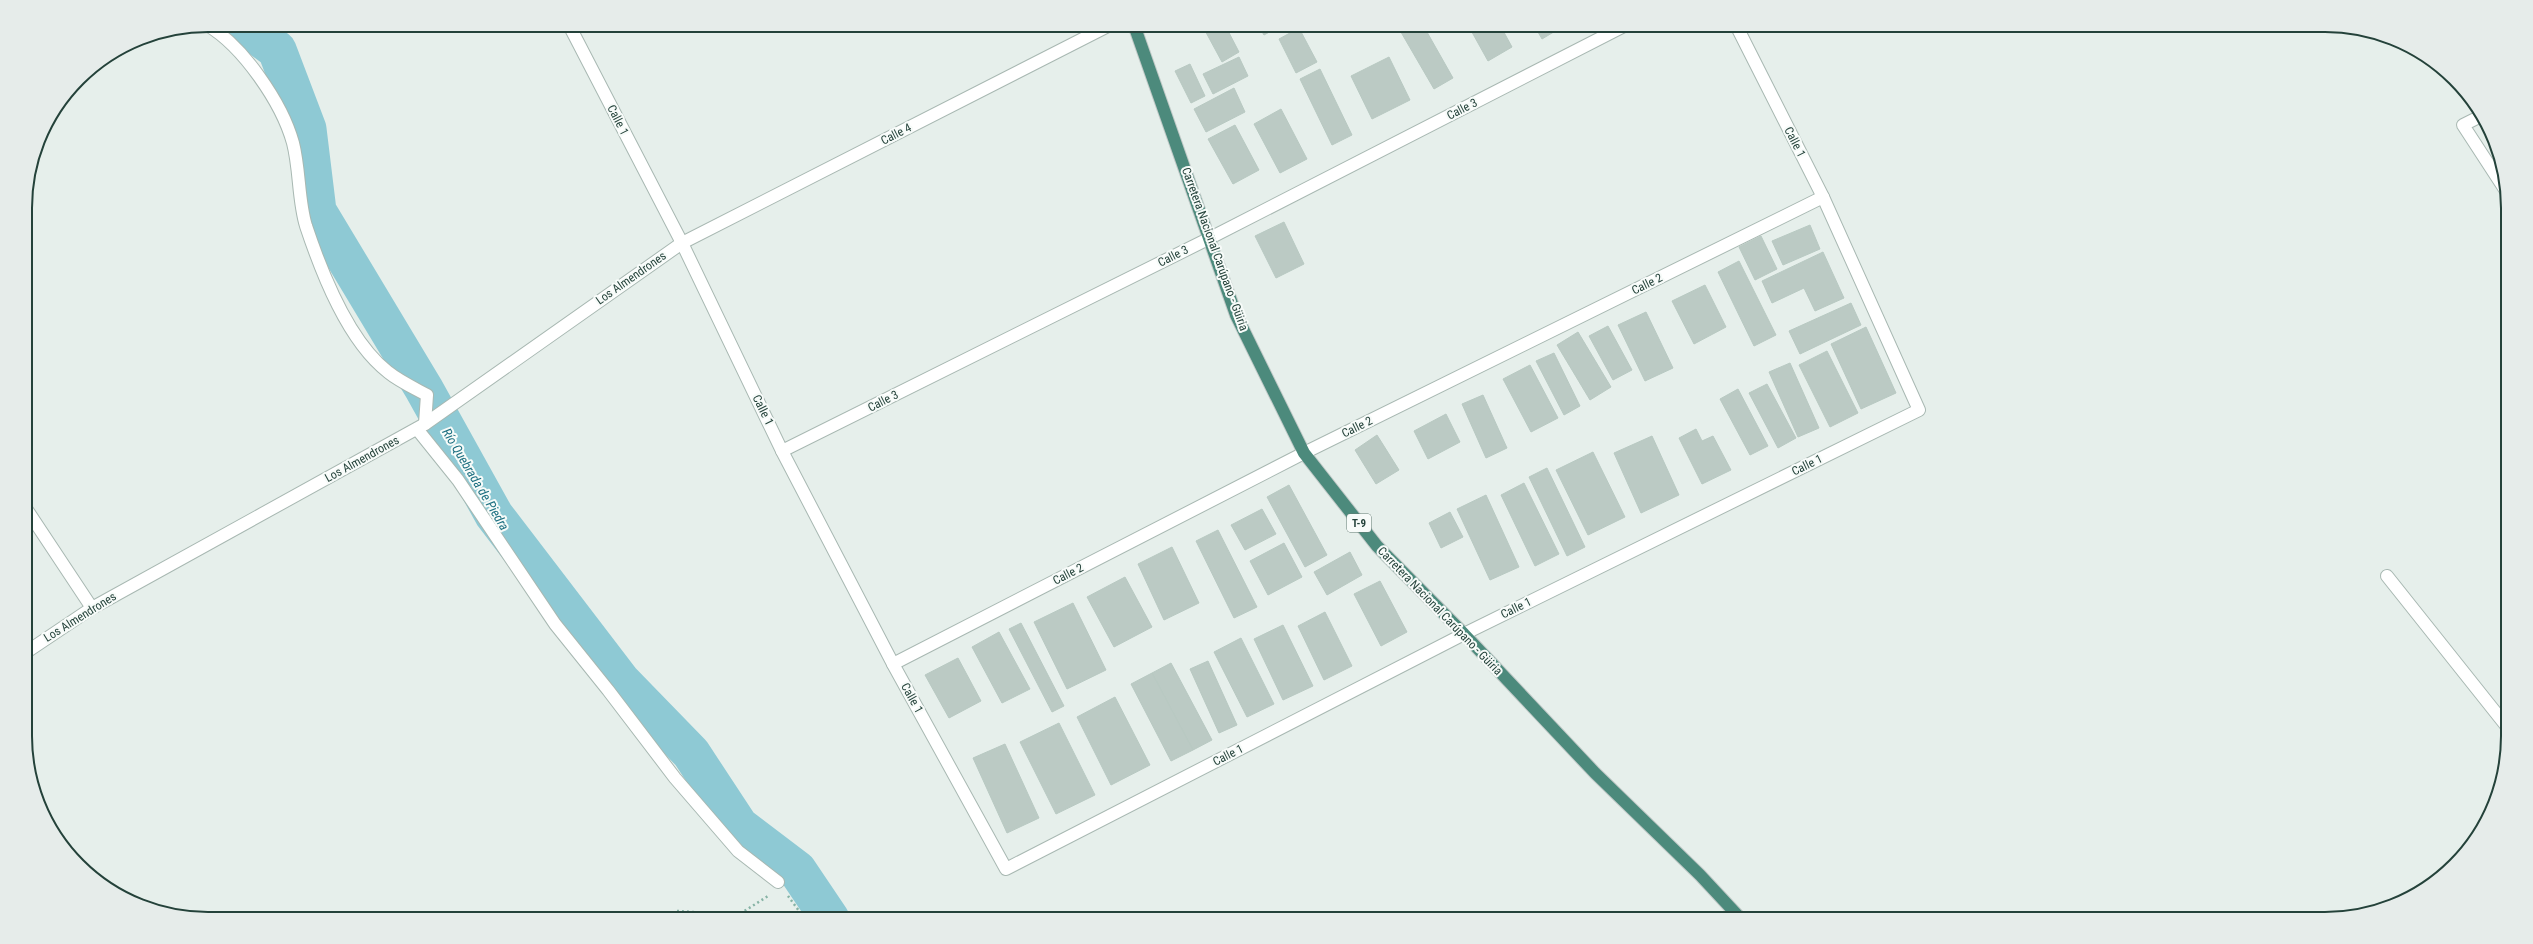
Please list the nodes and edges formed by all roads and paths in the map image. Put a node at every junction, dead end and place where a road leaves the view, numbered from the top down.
1 (220, 32) edge
2 (573, 32) edge
3 (1096, 32) edge
4 (1136, 32) edge
5 (1612, 32) edge
6 (1740, 32) edge
7 (2476, 119) edge
8 (2498, 177) edge
9 (1823, 197) junction
10 (1210, 238) junction
11 (682, 243) junction
12 (421, 427) junction
13 (782, 451) junction
14 (1304, 453) junction
15 (32, 518) edge
16 (2387, 576) dead end
17 (92, 608) junction
18 (1464, 634) junction
19 (32, 648) edge
20 (893, 664) junction
21 (2501, 719) edge
22 (778, 882) junction
23 (677, 911) dead end
24 (694, 912) edge
25 (743, 912) edge
26 (800, 912) edge
27 (1734, 912) edge

1 - 12 street
2 - 11 street, Calle 1
3 - 11 street, Calle 4
4 - 10 highway, Carretera Nacional Carúpano - Güiria / T-9
5 - 10 street, Calle 3
6 - 9 street, Calle 1
7 - 8 street
9 - 14 street, Calle 2
9 - 18 street, Calle 1
10 - 13 street, Calle 3
10 - 14 highway, Carretera Nacional Carúpano - Güiria / T-9
11 - 12 street, Los Almendrones
11 - 13 street, Calle 1
12 - 17 street, Los Almendrones
12 - 22 street
13 - 20 street, Calle 1
14 - 18 highway, Carretera Nacional Carúpano - Güiria / T-9
14 - 20 street, Calle 2
15 - 17 street
16 - 21 street
17 - 19 street, Los Almendrones
18 - 20 street, Calle 1
18 - 27 highway, Carretera Nacional Carúpano - Güiria / T-9
22 - 25 path
22 - 26 path
23 - 24 path

